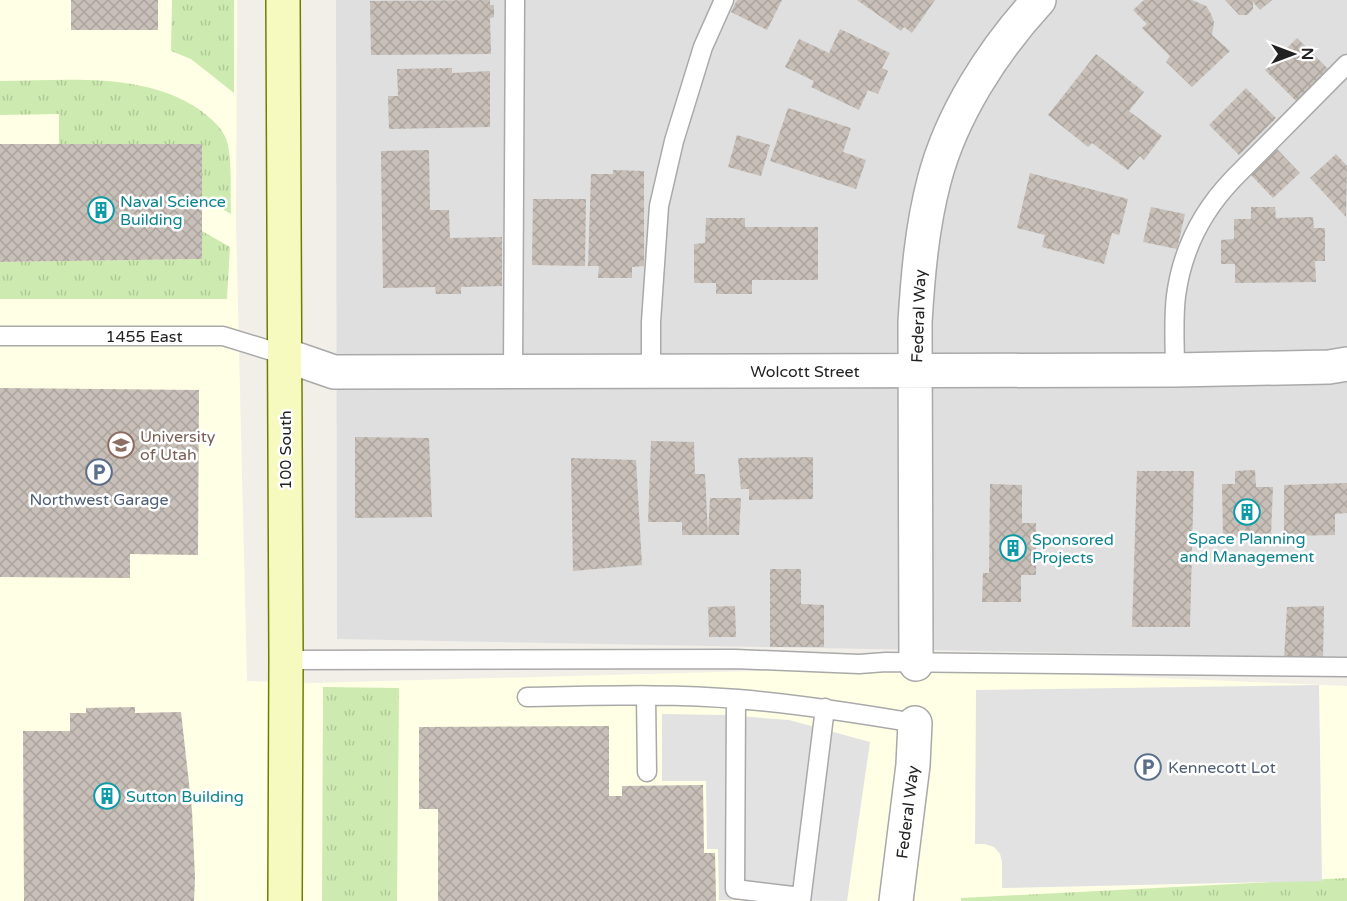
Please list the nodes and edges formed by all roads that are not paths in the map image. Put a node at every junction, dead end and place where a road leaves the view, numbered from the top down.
1 (283, 0) edge
2 (515, 0) edge
3 (724, 0) edge
4 (1039, 0) edge
5 (1347, 64) edge
6 (0, 336) edge
7 (285, 355) junction
8 (1341, 369) edge
9 (916, 370) junction
10 (1175, 370) junction
11 (513, 371) junction
12 (651, 372) junction
13 (286, 660) junction
14 (916, 664) junction
15 (1347, 667) edge
16 (646, 696) junction
17 (527, 697) dead end
18 (736, 699) junction
19 (825, 708) junction
20 (915, 723) joint
21 (647, 772) dead end
22 (801, 899) edge
23 (285, 901) edge
24 (896, 901) edge

1 - 7 main road, 100 South
2 - 11 lane
3 - 12 lane
4 - 9 street, Federal Way
5 - 10 lane
6 - 7 lane, 1455 East
7 - 11 street, Wolcott Street
7 - 13 main road, 100 South
8 - 10 street, Wolcott Street
9 - 10 street, Wolcott Street
9 - 12 street, Wolcott Street
9 - 14 street, Federal Way
11 - 12 street, Wolcott Street
13 - 14 lane
13 - 23 main road, 100 South
14 - 15 lane
16 - 17 lane
16 - 18 lane
16 - 21 lane
18 - 19 lane
18 - 22 lane
19 - 20 lane
19 - 22 lane
20 - 24 street, Federal Way

